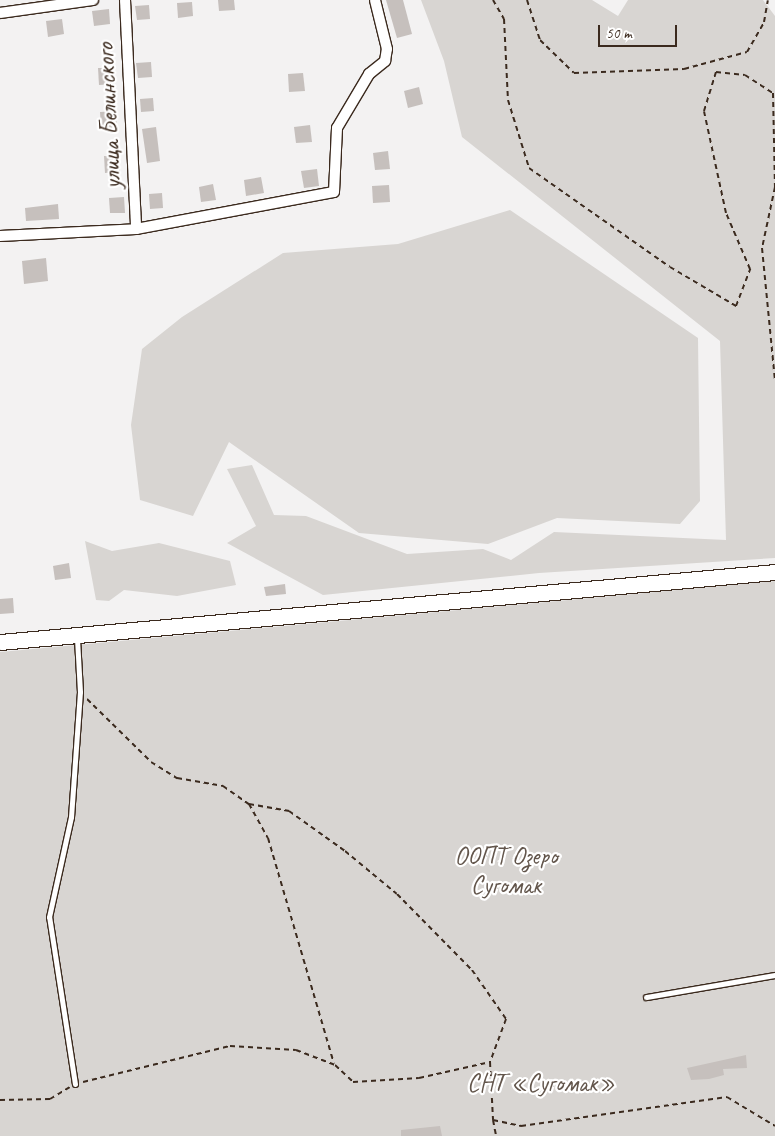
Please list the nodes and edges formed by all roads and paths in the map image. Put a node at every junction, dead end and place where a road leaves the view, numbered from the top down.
1 (93, 0) edge
2 (125, 0) edge
3 (375, 0) edge
4 (493, 0) edge
5 (526, 0) edge
6 (768, 0) edge
7 (0, 13) edge
8 (136, 229) junction
9 (0, 236) edge
10 (775, 380) edge
11 (775, 572) edge
12 (76, 632) junction
13 (0, 642) edge
14 (80, 692) junction
15 (249, 804) junction
16 (775, 975) edge
17 (646, 996) dead end
18 (490, 1062) junction
19 (335, 1065) junction
20 (75, 1084) junction
21 (0, 1100) edge
22 (493, 1120) junction
23 (775, 1126) edge
24 (496, 1136) edge

1 - 7 street
2 - 8 street, улица Белинского
3 - 8 street
4 - 10 path
5 - 6 path
8 - 9 street
11 - 12 main road
12 - 13 main road
12 - 14 lane
14 - 15 path
14 - 20 lane
15 - 18 path
15 - 19 path
16 - 17 lane
18 - 19 path
18 - 22 path
19 - 20 path
20 - 21 path
22 - 23 path
22 - 24 path

